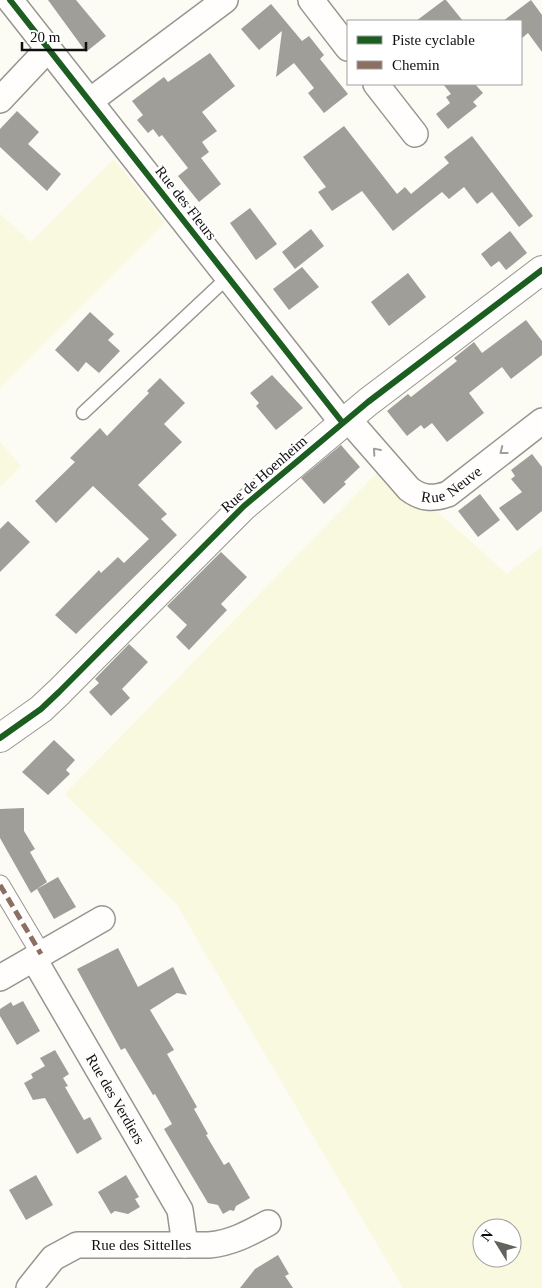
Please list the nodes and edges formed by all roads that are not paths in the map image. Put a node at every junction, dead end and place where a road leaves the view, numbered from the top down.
1 (10, 0) edge
2 (225, 0) edge
3 (311, 0) edge
4 (347, 47) edge
5 (48, 49) junction
6 (377, 85) edge
7 (0, 100) edge
8 (90, 101) junction
9 (414, 134) dead end
10 (542, 270) edge
11 (228, 277) junction
12 (83, 413) dead end
13 (345, 420) junction
14 (542, 421) edge
15 (0, 738) edge
16 (0, 885) edge
17 (102, 919) dead end
18 (38, 957) junction
19 (0, 978) edge
20 (268, 1223) dead end
21 (185, 1245) junction
22 (29, 1288) edge

1 - 5 street, Rue des Fleurs
2 - 8 street
3 - 4 street
5 - 7 street
5 - 8 street, Rue des Fleurs
6 - 9 street
8 - 11 street, Rue des Fleurs
10 - 13 street, Rue de Hoenheim
11 - 12 lane
11 - 13 street, Rue des Fleurs
14 -> 13 street, Rue Neuve
13 - 15 street, Rue de Hoenheim
16 - 18 street
17 - 18 street
18 - 19 street
18 - 21 street, Rue des Verdiers
20 - 21 street, Rue des Sittelles
21 - 22 street, Rue des Sittelles

